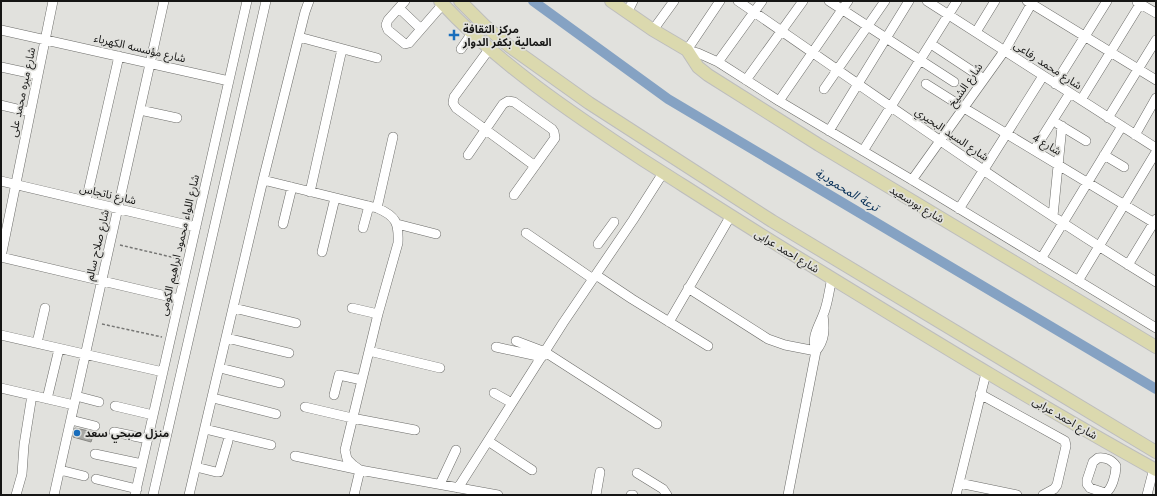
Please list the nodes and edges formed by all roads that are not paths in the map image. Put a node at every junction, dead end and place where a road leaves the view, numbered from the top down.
1 (53, 1) edge
2 (164, 1) edge
3 (247, 1) edge
4 (266, 1) edge
5 (310, 1) edge
6 (405, 1) edge
7 (460, 1) edge
8 (633, 1) edge
9 (674, 1) edge
10 (720, 1) edge
11 (738, 1) edge
12 (762, 1) edge
13 (803, 1) edge
14 (829, 1) edge
15 (848, 1) edge
16 (884, 1) edge
17 (909, 1) edge
18 (927, 1) edge
19 (957, 1) edge
20 (995, 1) edge
21 (1106, 1) edge
22 (441, 2) edge
23 (1030, 2) edge
24 (1139, 2) edge
25 (620, 5) edge
26 (399, 8) junction
27 (842, 10) junction
28 (754, 12) junction
29 (1156, 13) edge
30 (949, 15) junction
31 (868, 25) junction
32 (421, 29) junction
33 (1, 30) edge
34 (654, 30) junction
35 (782, 32) junction
36 (976, 32) junction
37 (472, 33) junction
38 (1085, 36) junction
39 (299, 37) junction
40 (886, 38) junction
41 (45, 39) junction
42 (1156, 40) edge
43 (931, 44) junction
44 (342, 48) junction
45 (490, 48) junction
46 (460, 49) dead end
47 (687, 50) junction
48 (1005, 50) junction
49 (1111, 52) junction
50 (812, 53) junction
51 (119, 56) junction
52 (377, 58) dead end
53 (920, 60) junction
54 (718, 62) junction
55 (150, 63) junction
56 (1, 67) edge
57 (838, 69) junction
58 (1138, 69) junction
59 (38, 75) junction
60 (1043, 76) junction
61 (984, 79) junction
62 (746, 80) junction
63 (1156, 80) edge
64 (229, 81) junction
65 (954, 82) dead end
66 (858, 84) junction
67 (926, 84) dead end
68 (1055, 84) junction
69 (824, 89) dead end
70 (1070, 94) junction
71 (1156, 98) edge
72 (1081, 100) junction
73 (779, 101) junction
74 (1, 105) edge
75 (891, 106) junction
76 (964, 108) junction
77 (140, 110) junction
78 (30, 112) junction
79 (177, 118) dead end
80 (1108, 118) junction
81 (1053, 121) junction
82 (1062, 126) junction
83 (1122, 126) junction
84 (486, 130) junction
85 (829, 131) junction
86 (1006, 134) junction
87 (1135, 134) junction
88 (393, 137) dead end
89 (941, 140) junction
90 (1086, 141) dead end
91 (1156, 148) edge
92 (1034, 150) junction
93 (863, 151) junction
94 (468, 155) dead end
95 (1104, 155) junction
96 (1058, 165) junction
97 (535, 166) junction
98 (1124, 167) dead end
99 (984, 170) junction
100 (663, 173) junction
101 (263, 180) junction
102 (912, 180) junction
103 (1, 181) edge
104 (1088, 183) junction
105 (16, 184) junction
106 (292, 187) junction
107 (310, 192) junction
108 (514, 195) dead end
109 (335, 198) junction
110 (86, 201) junction
111 (1124, 205) junction
112 (373, 207) junction
113 (118, 208) junction
114 (960, 209) junction
115 (730, 216) junction
116 (1053, 216) junction
117 (614, 222) dead end
118 (1155, 222) edge
119 (1063, 223) junction
120 (283, 224) dead end
121 (397, 224) junction
122 (196, 227) junction
123 (363, 228) dead end
124 (526, 233) dead end
125 (436, 234) dead end
126 (604, 236) junction
127 (598, 244) dead end
128 (617, 244) junction
129 (1099, 246) junction
130 (322, 252) dead end
131 (1, 257) edge
132 (1041, 259) junction
133 (1128, 265) junction
134 (595, 277) junction
135 (832, 278) junction
136 (102, 280) junction
137 (1078, 281) junction
138 (1156, 282) edge
139 (688, 288) junction
140 (179, 298) junction
141 (45, 308) dead end
142 (234, 308) junction
143 (352, 308) dead end
144 (378, 314) junction
145 (669, 322) junction
146 (296, 323) dead end
147 (1156, 328) edge
148 (1, 335) edge
149 (227, 338) junction
150 (516, 342) dead end
151 (37, 343) junction
152 (708, 346) dead end
153 (496, 347) dead end
154 (1156, 347) edge
155 (59, 348) junction
156 (369, 351) junction
157 (816, 351) junction
158 (289, 353) dead end
159 (85, 354) junction
160 (543, 355) junction
161 (220, 368) junction
162 (440, 368) dead end
163 (163, 372) junction
164 (986, 373) junction
165 (362, 380) junction
166 (280, 384) dead end
167 (1, 388) edge
168 (494, 393) dead end
169 (980, 394) junction
170 (334, 395) dead end
171 (32, 396) junction
172 (213, 398) junction
173 (47, 399) junction
174 (75, 401) junction
175 (99, 402) dead end
176 (512, 403) junction
177 (116, 406) dead end
178 (305, 407) dead end
179 (276, 414) dead end
180 (153, 415) junction
181 (352, 418) junction
182 (71, 420) junction
183 (657, 424) dead end
184 (95, 426) dead end
185 (205, 429) junction
186 (415, 430) dead end
187 (114, 432) dead end
188 (148, 439) junction
189 (228, 441) dead end
190 (488, 441) junction
191 (270, 444) dead end
192 (1114, 447) junction
193 (456, 450) dead end
194 (1156, 452) edge
195 (95, 454) dead end
196 (295, 456) dead end
197 (1109, 460) dead end
198 (142, 464) junction
199 (196, 467) junction
200 (60, 470) junction
201 (360, 470) junction
202 (532, 470) dead end
203 (600, 472) dead end
204 (637, 473) dead end
205 (1154, 475) edge
206 (84, 476) dead end
207 (96, 479) dead end
208 (960, 483) junction
209 (440, 484) junction
210 (461, 490) edge
211 (136, 492) edge
212 (16, 495) edge
213 (55, 495) edge
214 (153, 495) edge
215 (189, 495) edge
216 (354, 495) edge
217 (498, 495) edge
218 (596, 495) edge
219 (667, 495) edge
220 (788, 495) edge
221 (956, 495) edge
222 (1017, 495) edge
223 (1044, 495) edge
224 (1147, 495) edge

1 - 41 street, شارع مبره محمد على
2 - 55 street, شارع صلاح سالم
3 - 64 street, شارع اللواء محمود ابراهيم الكومى
4 - 214 street
5 - 39 street
6 - 26 street
7 - 194 main road, شارع احمد عرابى
8 - 25 street
9 - 34 street
10 - 47 street
11 - 28 street, شارع السيد البحيري
12 - 28 street
13 - 35 street
14 - 27 street
15 - 27 street
16 - 31 street
17 - 40 street
18 - 30 street, شارع محمد رفاعى
19 - 30 street
20 - 36 street
21 - 38 street
22 - 32 street
22 - 37 main road, شارع احمد عرابى
23 - 38 street
23 - 48 street, شارع الشيخ
24 - 29 street
24 - 49 street
25 - 34 main road, شارع بورسعيد
26 - 32 street
26 - 32 street
27 - 31 street
27 - 50 street
28 - 35 street, شارع السيد البحيري
28 - 54 street
30 - 36 street, شارع محمد رفاعى
30 - 43 street
31 - 40 street
31 - 57 street
33 - 41 street, شارع مؤسسه الكهرباء
34 - 47 main road, شارع بورسعيد
35 - 50 street, شارع السيد البحيري
35 - 62 street
36 - 48 street, شارع محمد رفاعى
37 - 45 main road, شارع احمد عرابى
37 - 46 street
38 - 49 street
38 - 68 street
39 - 44 street
39 - 101 street
40 - 53 street
40 - 66 street
41 - 51 street, شارع مؤسسه الكهرباء
41 - 59 street, شارع مبره محمد على
42 - 58 street
43 - 53 street
43 - 61 street
44 - 52 street
44 - 107 street
45 - 84 street
45 - 100 main road, شارع احمد عرابى
47 - 54 street, شارع بورسعيد
47 - 154 main road, شارع بورسعيد
48 - 60 street, شارع محمد رفاعى
48 - 61 street, شارع الشيخ
49 - 58 street
49 - 72 street
50 - 57 street, شارع السيد البحيري
50 - 73 street
51 - 55 street, شارع مؤسسه الكهرباء
51 - 110 street
53 - 65 street
53 - 75 street
54 - 62 street, شارع بورسعيد
55 - 64 street, شارع مؤسسه الكهرباء
55 - 77 street, شارع صلاح سالم
56 - 59 street
57 - 66 street, شارع السيد البحيري
57 - 69 street
58 - 63 street
58 - 80 street
59 - 78 street, شارع مبره محمد على
60 - 68 street, شارع محمد رفاعى
60 - 86 street
61 - 76 street, شارع الشيخ
62 - 73 street, شارع بورسعيد
64 - 122 street, شارع اللواء محمود ابراهيم الكومى
66 - 75 street, شارع السيد البحيري
66 - 85 street
67 - 76 street, شارع 4
68 - 70 street, شارع محمد رفاعى
70 - 72 street, شارع محمد رفاعى
70 - 81 street
71 - 87 street
72 - 80 street, شارع محمد رفاعى
73 - 85 street, شارع بورسعيد
74 - 78 street
75 - 89 street, شارع السيد البحيري
75 - 93 street
76 - 86 street, شارع 4
76 - 89 street, شارع الشيخ
77 - 79 street
77 - 113 street, شارع صلاح سالم
78 - 105 street, شارع مبره محمد على
80 - 83 street, شارع محمد رفاعى
81 - 82 street
81 - 92 street
82 - 90 street
82 - 96 street
83 - 87 street, شارع محمد رفاعى
83 - 95 street
84 - 94 street
84 - 97 street
84 - 97 street
85 - 93 street, شارع بورسعيد
86 - 92 street, شارع 4
86 - 99 street
87 - 91 street, شارع محمد رفاعى
88 - 112 street
89 - 99 street, شارع السيد البحيري
89 - 102 street, شارع الشيخ
91 - 111 street
92 - 96 street, شارع 4
93 - 102 street, شارع بورسعيد
95 - 98 street
95 - 104 street
96 - 104 street, شارع 4
96 - 116 street
97 - 108 street
99 - 114 street
99 - 116 street, شارع السيد البحيري
100 - 115 main road, شارع احمد عرابى
100 - 128 street
101 - 106 street
101 - 142 street
102 - 114 street, شارع بورسعيد
103 - 105 street, شارع ناتجاس
104 - 111 street, شارع 4
104 - 119 street
105 - 110 street, شارع ناتجاس
105 - 131 street, شارع مبره محمد على
106 - 107 street
106 - 120 street
107 - 109 street
109 - 112 street
109 - 130 street
110 - 113 street, شارع ناتجاس
111 - 118 street, شارع 4
111 - 129 street
112 - 121 street
112 - 123 street
113 - 122 street, شارع ناتجاس
113 - 136 street, شارع صلاح سالم
114 - 132 street, شارع بورسعيد
115 - 135 main road, شارع احمد عرابى
115 - 139 street
116 - 119 street, شارع السيد البحيري
117 - 126 street
118 - 133 street
119 - 129 street, شارع السيد البحيري
119 - 132 street
121 - 125 street
121 - 144 street
122 - 140 street, شارع اللواء محمود ابراهيم الكومى
124 - 134 street
126 - 127 street
126 - 128 street
128 - 134 street
129 - 133 street, شارع السيد البحيري
129 - 137 street
131 - 136 street
132 - 137 street, شارع بورسعيد
133 - 138 street, شارع السيد البحيري
134 - 145 street
134 - 160 street
135 - 157 street
135 - 164 main road, شارع احمد عرابى
136 - 140 street
136 - 159 street, شارع صلاح سالم
137 - 147 street, شارع بورسعيد
139 - 145 street
139 - 157 street
140 - 163 street, شارع اللواء محمود ابراهيم الكومى
141 - 151 street
142 - 146 street
142 - 149 street
143 - 144 street
144 - 156 street
145 - 152 street
148 - 151 street
149 - 158 street
149 - 161 street
150 - 160 street
151 - 155 street
153 - 160 street
155 - 159 street
155 - 173 street
156 - 162 street
156 - 165 street
157 - 220 street
159 - 163 street
159 - 174 street, شارع صلاح سالم
160 - 176 street
160 - 183 street
161 - 166 street
161 - 172 street
163 - 180 street, شارع اللواء محمود ابراهيم الكومى
164 - 169 street
164 - 192 main road, شارع احمد عرابى
165 - 170 street
165 - 181 street
167 - 171 street
168 - 176 street
169 - 208 street
169 - 223 street
171 - 173 street
171 - 212 street
172 - 179 street
172 - 185 street
173 - 174 street
174 - 175 street
174 - 182 street, شارع صلاح سالم
176 - 190 street
177 - 180 street
178 - 181 street
180 - 188 street, شارع اللواء محمود ابراهيم الكومى
181 - 186 street
181 - 201 street
182 - 184 street
182 - 200 street, شارع صلاح سالم
185 - 191 street
185 - 199 street
187 - 188 street
188 - 198 street, شارع اللواء محمود ابراهيم الكومى
189 - 199 street
190 - 202 street
190 - 210 street
192 - 197 street
192 - 205 main road, شارع احمد عرابى
193 - 209 street
195 - 198 street
196 - 201 street
198 - 211 street, شارع اللواء محمود ابراهيم الكومى
199 - 215 street
200 - 206 street
200 - 213 street, شارع صلاح سالم
201 - 209 street
201 - 216 street
203 - 218 street
204 - 219 street
205 - 224 street
207 - 211 street
208 - 221 street
208 - 222 street
209 - 210 street
210 - 217 street

